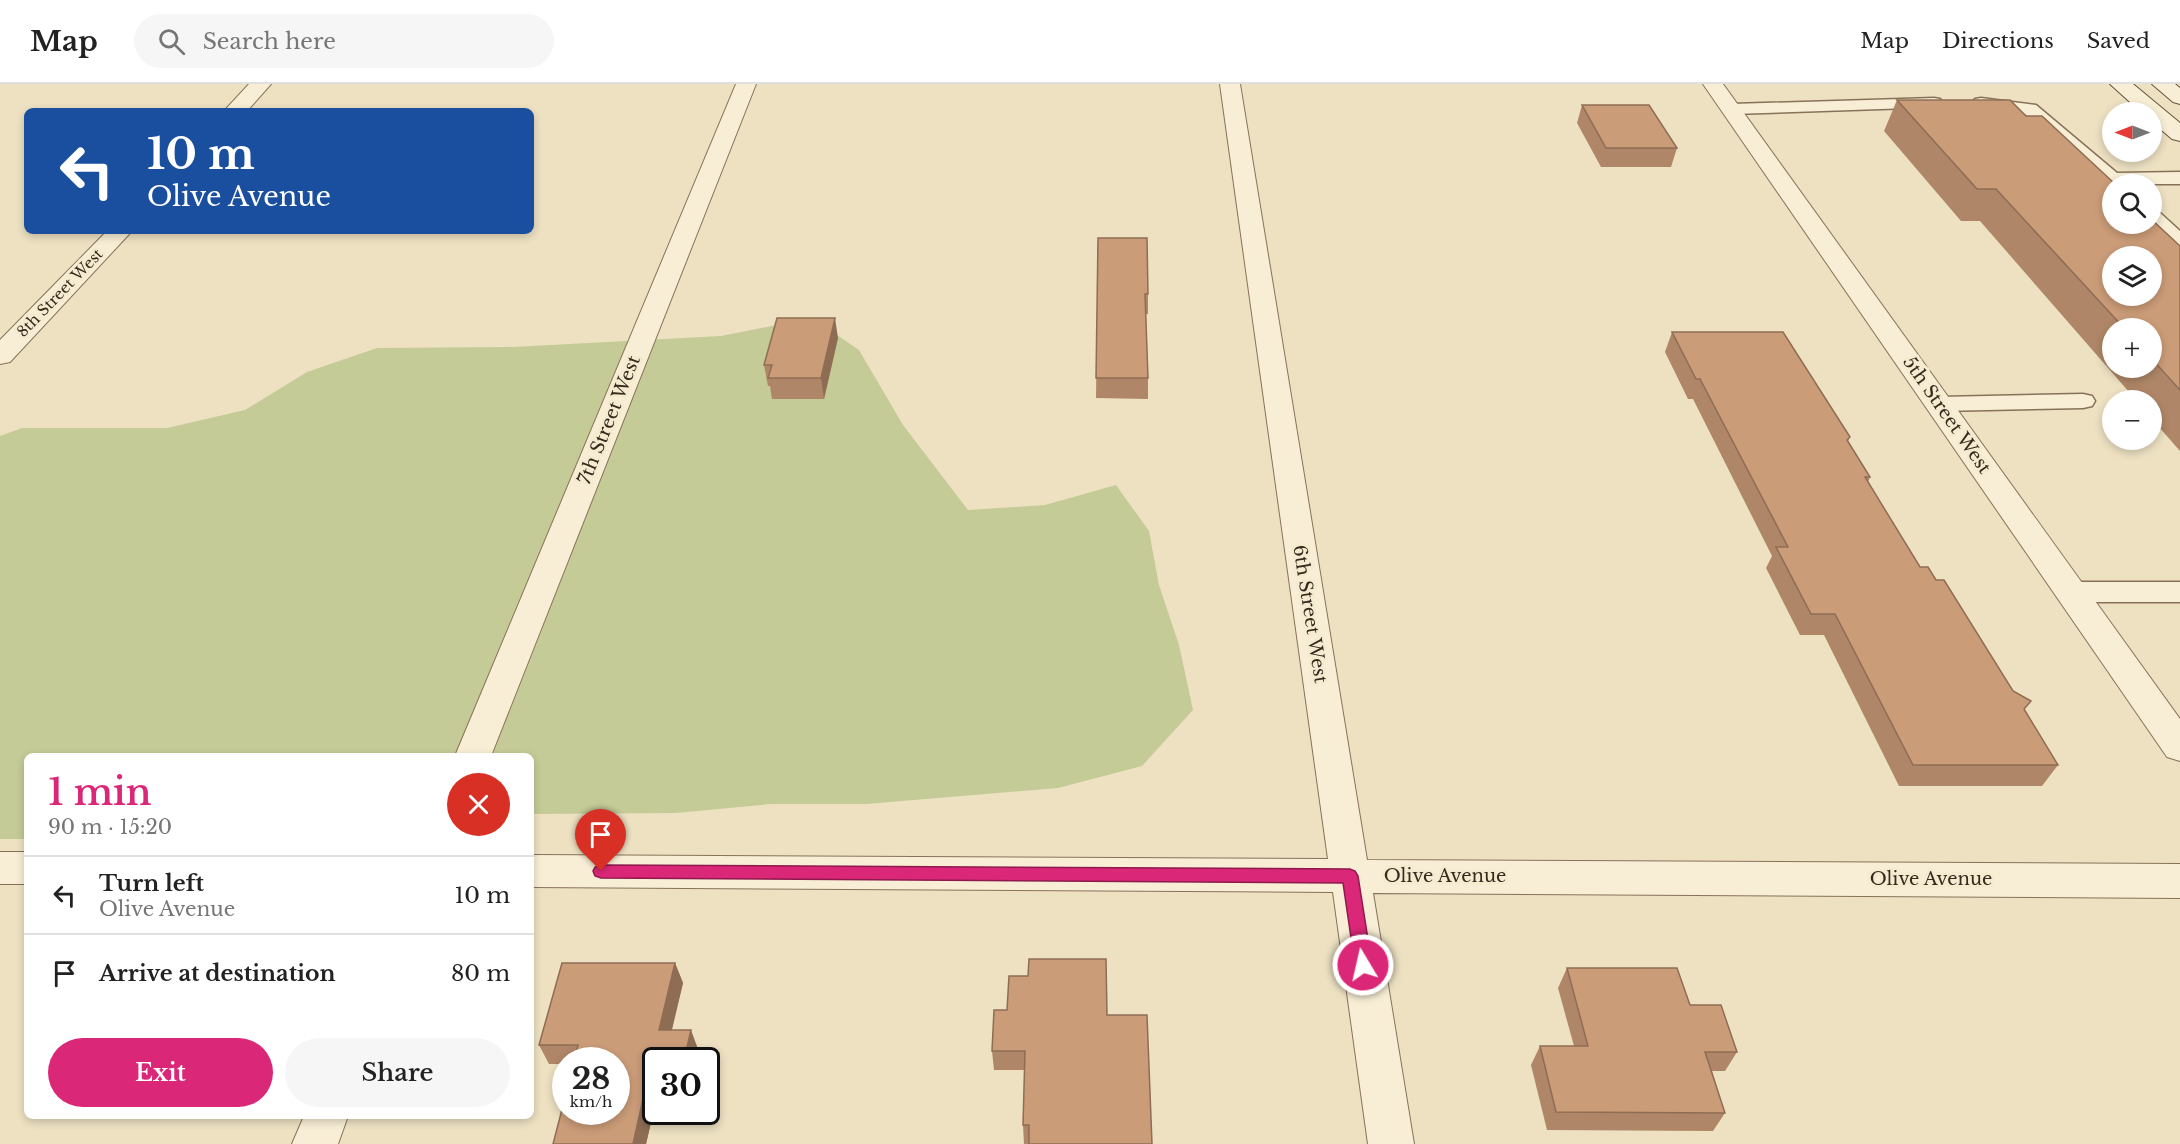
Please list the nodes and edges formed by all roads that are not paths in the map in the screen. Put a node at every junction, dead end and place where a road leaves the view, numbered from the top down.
1 (261, 84) edge
2 (746, 84) edge
3 (1230, 84) edge
4 (1713, 84) edge
5 (2120, 84) edge
6 (2162, 84) edge
7 (2180, 98) edge
8 (238, 108) edge
9 (1732, 109) junction
10 (2180, 134) edge
11 (2106, 174) edge
12 (2180, 178) edge
13 (2162, 179) edge
14 (2162, 225) edge
15 (117, 234) edge
16 (2180, 242) edge
17 (0, 356) edge
18 (2083, 401) dead end
19 (1940, 404) junction
20 (2071, 592) junction
21 (2180, 592) edge
22 (2180, 747) edge
23 (474, 753) edge
24 (0, 868) edge
25 (24, 868) edge
26 (534, 871) edge
27 (1350, 876) junction
28 (2180, 881) edge
29 (325, 1119) edge
30 (315, 1144) edge
31 (1391, 1144) edge

1 - 8 street
2 - 23 street, 7th Street West
3 - 27 street, 6th Street West
4 - 9 street, 5th Street West
5 - 10 street
6 - 7 street
9 - 11 lane
9 - 19 street, 5th Street West
12 - 13 lane
14 - 16 lane
15 - 17 street, 8th Street West
18 - 19 lane
19 - 20 street, 5th Street West
20 - 21 lane
20 - 22 street, 5th Street West
24 - 25 street
26 - 27 street, Olive Avenue
27 - 28 street, Olive Avenue
27 - 31 street, 6th Street West
29 - 30 street

